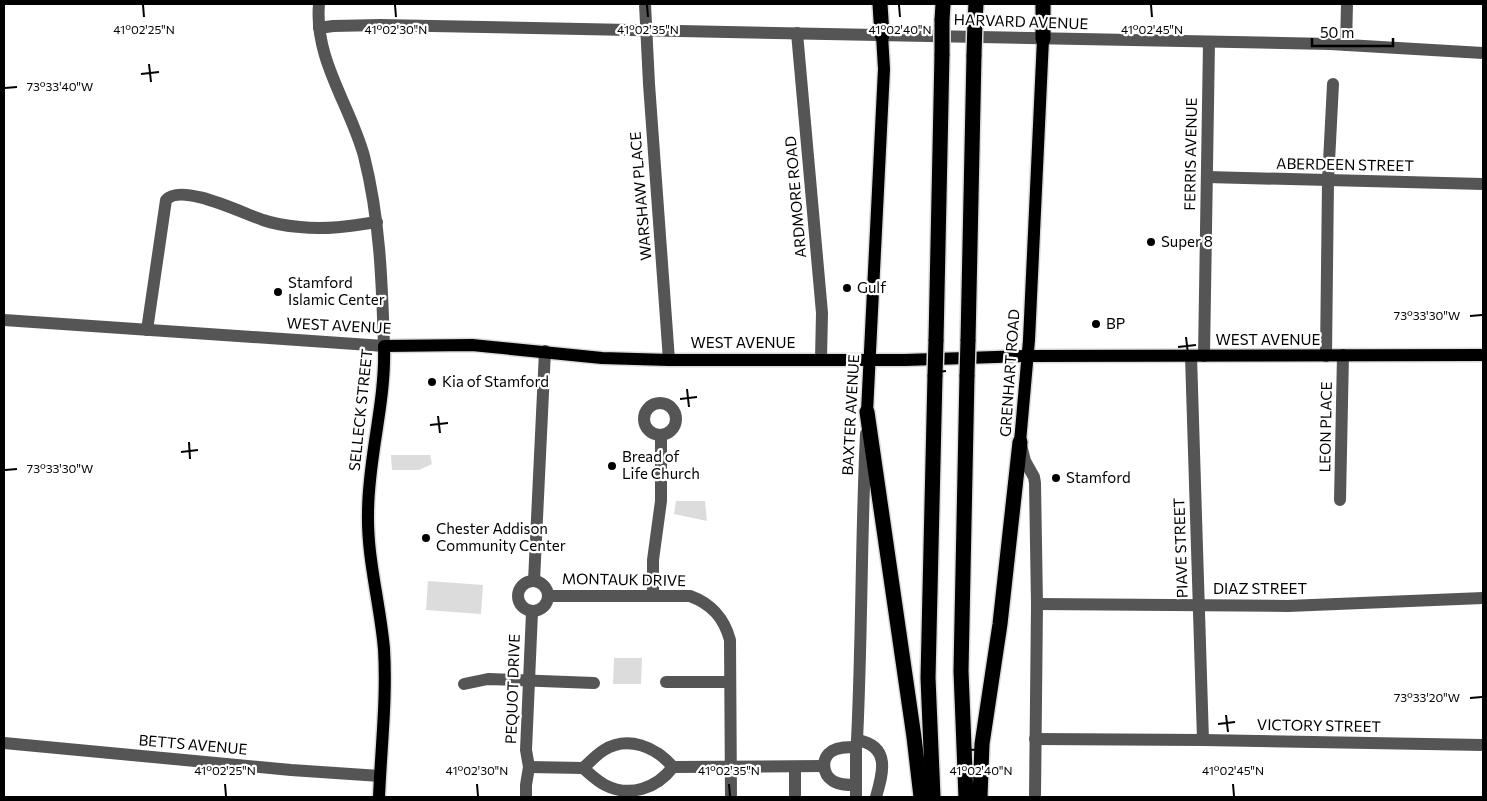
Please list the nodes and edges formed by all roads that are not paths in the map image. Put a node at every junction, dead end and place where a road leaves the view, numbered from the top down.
1 (319, 4) edge
2 (645, 4) edge
3 (880, 4) edge
4 (943, 4) edge
5 (976, 4) edge
6 (1043, 4) edge
7 (1347, 4) edge
8 (318, 28) junction
9 (646, 31) junction
10 (797, 33) junction
11 (882, 35) junction
12 (1043, 39) junction
13 (1209, 42) junction
14 (1346, 45) junction
15 (1483, 53) edge
16 (1333, 84) dead end
17 (1206, 177) junction
18 (1328, 181) junction
19 (1483, 184) edge
20 (376, 222) junction
21 (4, 320) edge
22 (147, 330) junction
23 (384, 346) junction
24 (545, 351) junction
25 (1343, 355) junction
26 (1483, 355) edge
27 (1027, 356) junction
28 (1197, 356) junction
29 (1326, 356) junction
30 (821, 359) junction
31 (871, 359) junction
32 (669, 360) junction
33 (867, 412) junction
34 (661, 435) dead end
35 (1020, 442) junction
36 (1340, 500) dead end
37 (534, 581) junction
38 (548, 596) junction
39 (653, 596) junction
40 (1483, 598) edge
41 (1037, 604) junction
42 (1200, 606) junction
43 (532, 612) junction
44 (529, 681) junction
45 (666, 682) dead end
46 (730, 682) junction
47 (594, 683) dead end
48 (464, 684) dead end
49 (1035, 739) junction
50 (1203, 740) junction
51 (4, 743) edge
52 (856, 744) junction
53 (1483, 745) edge
54 (731, 766) junction
55 (824, 766) junction
56 (529, 767) junction
57 (673, 767) junction
58 (795, 767) junction
59 (583, 768) junction
60 (380, 776) junction
61 (856, 791) edge
62 (379, 797) edge
63 (526, 797) edge
64 (731, 797) edge
65 (795, 797) edge
66 (876, 797) edge
67 (921, 797) edge
68 (933, 797) edge
69 (966, 797) edge
70 (980, 797) edge
71 (1035, 797) edge

1 - 8 street, SELLECK STREET
2 - 9 street, WARSHAW PLACE
3 - 11 highway
4 - 68 highway, bridge
5 - 69 highway, bridge
6 - 12 highway
7 - 14 street
8 - 9 street, HARVARD AVENUE
8 - 20 street, SELLECK STREET
9 - 10 street, HARVARD AVENUE
9 - 32 street, WARSHAW PLACE
10 - 11 street, HARVARD AVENUE
10 - 30 street, ARDMORE ROAD
11 - 12 street, HARVARD AVENUE
11 - 31 main road, BAXTER AVENUE
12 - 13 street, HARVARD AVENUE
12 - 27 main road, GRENHART ROAD
13 - 14 street, HARVARD AVENUE
13 - 17 street, FERRIS AVENUE
14 - 15 street, HARVARD AVENUE
16 - 18 street
17 - 18 street, ABERDEEN STREET
17 - 28 street, FERRIS AVENUE
18 - 19 street, ABERDEEN STREET
18 - 29 street
20 - 22 street
20 - 23 street, SELLECK STREET
21 - 22 street, WEST AVENUE
22 - 23 street, WEST AVENUE
23 - 24 main road, WEST AVENUE
23 - 60 main road, SELLECK STREET
24 - 32 main road, WEST AVENUE
24 - 37 street
25 - 26 main road, WEST AVENUE
25 - 29 main road, WEST AVENUE
25 - 36 street, LEON PLACE
27 - 28 main road, WEST AVENUE
27 - 31 main road, WEST AVENUE
27 - 35 main road, GRENHART ROAD
28 - 29 main road, WEST AVENUE
28 - 42 street, PIAVE STREET
30 - 31 main road, WEST AVENUE
30 - 32 main road, WEST AVENUE
31 - 33 main road, BAXTER AVENUE
33 - 52 street, BAXTER AVENUE
33 - 67 highway
34 - 39 street
35 - 41 street, GRENHART ROAD
35 - 70 highway
37 - 38 street
37 - 43 street
38 - 39 street, MONTAUK DRIVE
38 - 43 street
39 - 46 street, MONTAUK DRIVE
40 - 42 street, DIAZ STREET
41 - 42 street, DIAZ STREET
41 - 49 street, GRENHART ROAD
42 - 50 street, PIAVE STREET
43 - 44 street, PEQUOT DRIVE
44 - 47 street
44 - 48 street
44 - 56 street, PEQUOT DRIVE
45 - 46 street
46 - 54 street, MONTAUK DRIVE
49 - 50 street, VICTORY STREET
49 - 71 street, GRENHART ROAD
50 - 53 street, VICTORY STREET
51 - 60 street, BETTS AVENUE
52 - 55 street
52 - 61 street, BAXTER AVENUE
52 - 66 street
54 - 57 street
54 - 58 street
54 - 64 street, MONTAUK DRIVE
55 - 58 street
55 - 61 street
56 - 59 street
56 - 63 street, PEQUOT DRIVE
57 - 59 street
57 - 59 street
58 - 65 street
60 - 62 main road, SELLECK STREET

